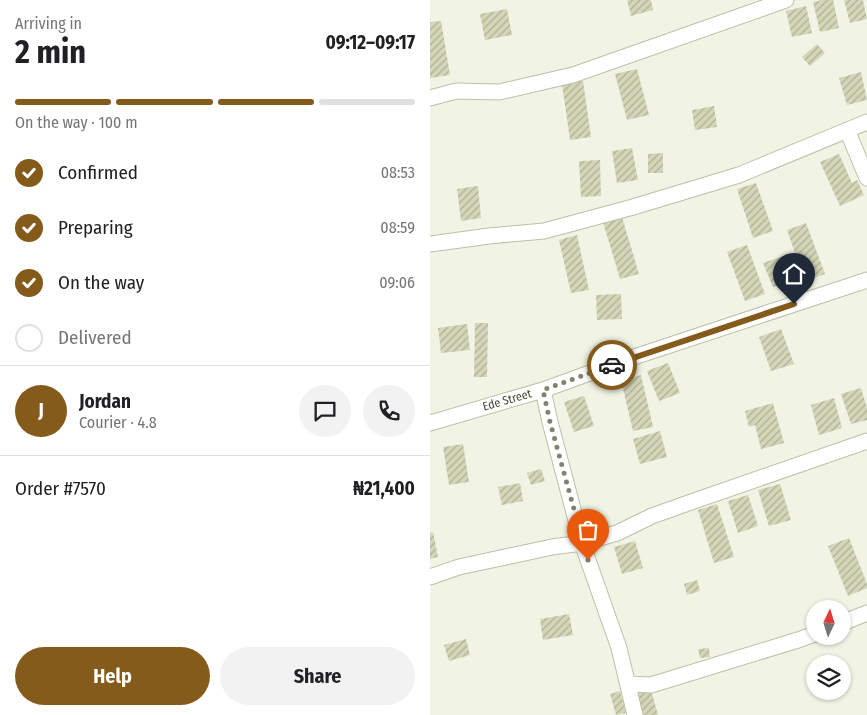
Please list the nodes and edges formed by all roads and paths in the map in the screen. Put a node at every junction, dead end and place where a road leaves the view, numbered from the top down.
1 (786, 0) edge
2 (430, 98) edge
3 (867, 122) edge
4 (847, 130) junction
5 (867, 178) edge
6 (430, 244) edge
7 (867, 280) edge
8 (543, 390) junction
9 (430, 423) edge
10 (867, 440) edge
11 (582, 543) junction
12 (430, 577) edge
13 (867, 613) edge
14 (851, 619) edge
15 (806, 637) edge
16 (628, 684) junction
17 (635, 715) edge

1 - 2 street
3 - 4 street
4 - 5 street
4 - 6 street
7 - 8 street, Ede Street
8 - 9 street, Ede Street
8 - 11 street
10 - 11 street
11 - 12 street
11 - 16 street
13 - 14 street
15 - 16 street
16 - 17 street

